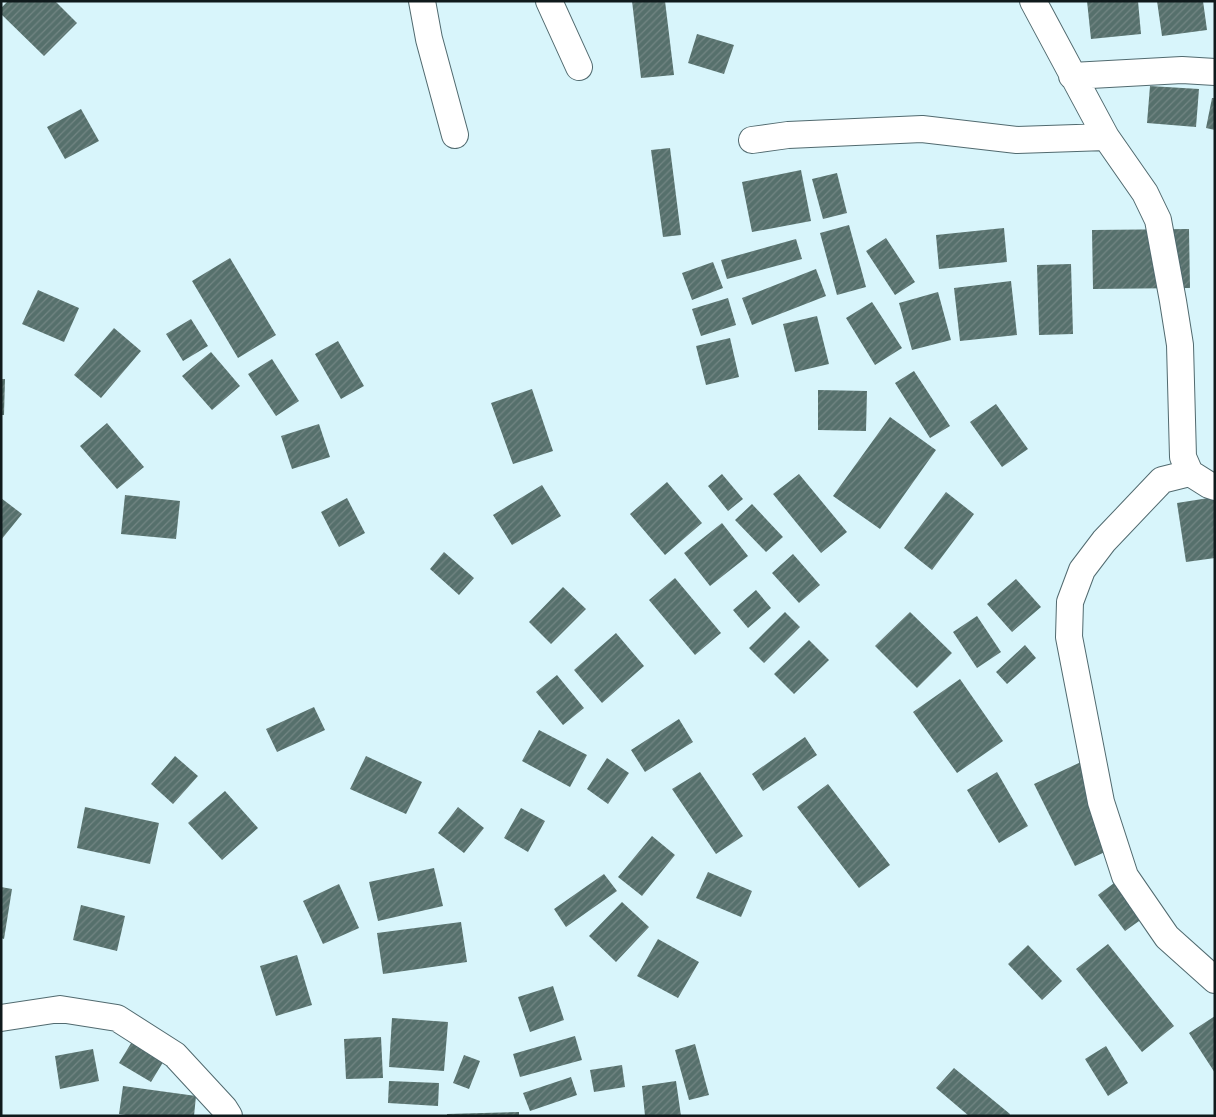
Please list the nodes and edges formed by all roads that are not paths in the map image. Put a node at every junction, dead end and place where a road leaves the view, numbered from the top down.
1 (422, 1) edge
2 (549, 1) edge
3 (1032, 1) edge
4 (579, 67) dead end
5 (1215, 72) edge
6 (1072, 76) junction
7 (455, 135) dead end
8 (1106, 137) junction
9 (752, 140) dead end
10 (1190, 473) junction
11 (1215, 486) edge
12 (1215, 980) edge
13 (1, 1018) edge
14 (229, 1116) edge

1 - 7 street
2 - 4 street
3 - 6 street
5 - 6 street
6 - 8 street
8 - 9 street
8 - 10 street
10 - 11 street
10 - 12 street
13 - 14 street

